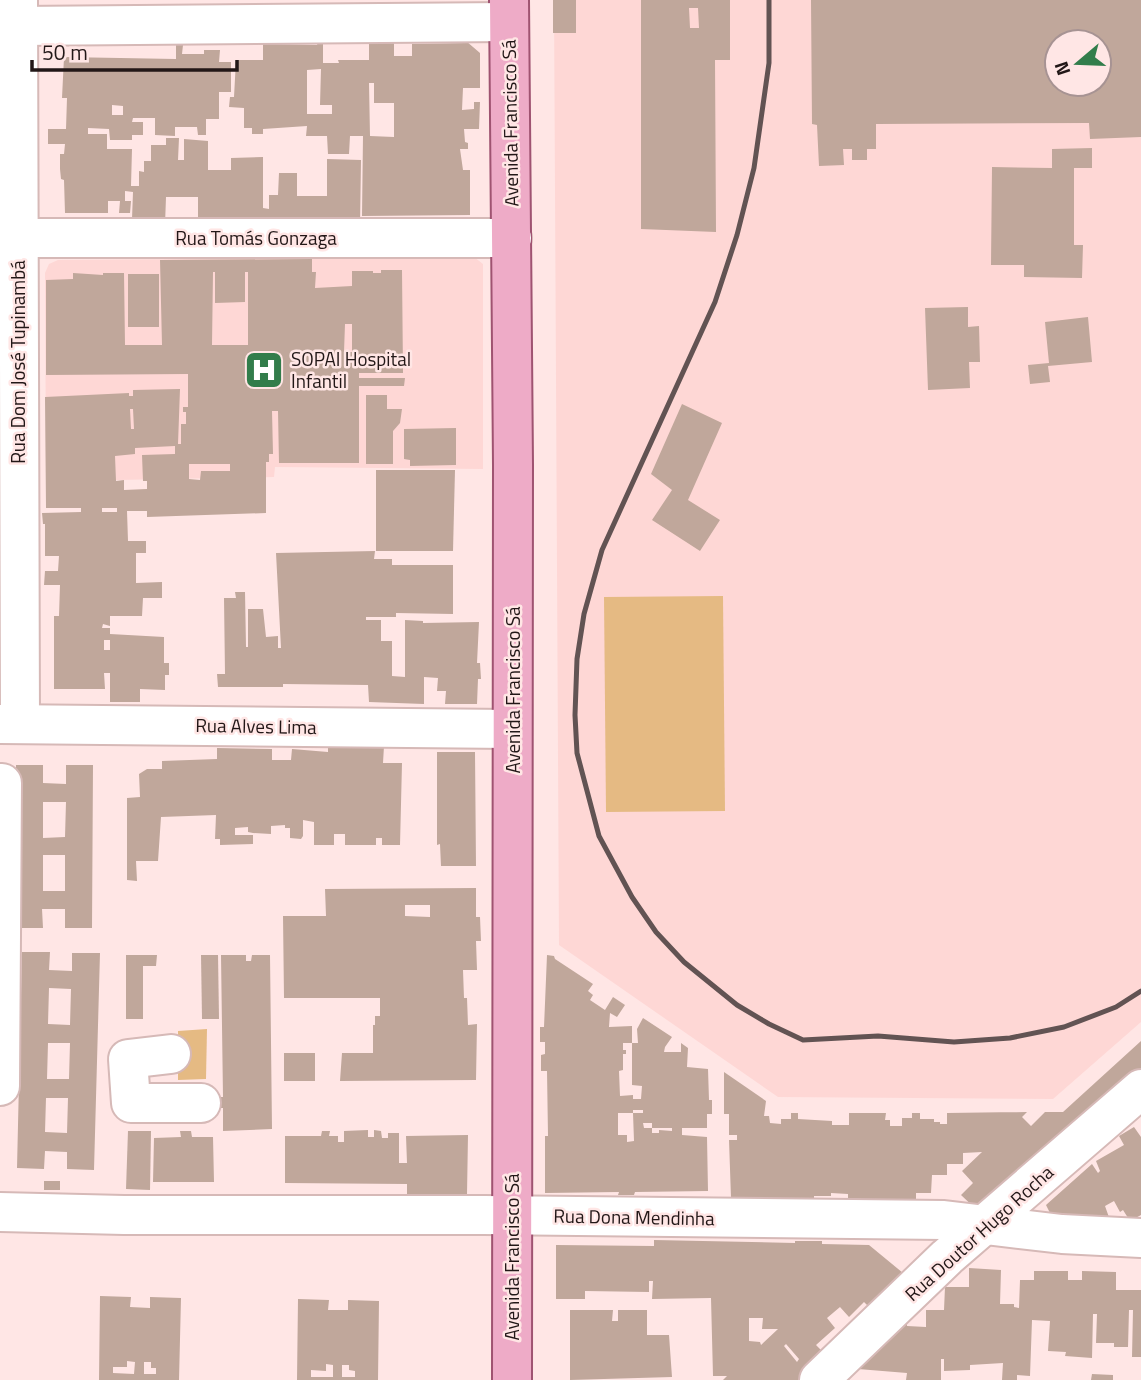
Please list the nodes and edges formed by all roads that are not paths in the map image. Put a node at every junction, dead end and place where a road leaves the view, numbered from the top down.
1 (509, 11) edge
2 (18, 13) edge
3 (9, 238) edge
4 (512, 238) junction
5 (10, 724) edge
6 (512, 729) junction
7 (2, 783) edge
8 (171, 1055) dead end
9 (0, 1086) edge
10 (1141, 1089) edge
11 (201, 1103) dead end
12 (0, 1212) edge
13 (512, 1216) junction
14 (986, 1226) junction
15 (1141, 1238) edge
16 (512, 1380) edge
17 (819, 1380) edge

1 - 2 street
1 - 4 main road, Avenida Francisco Sá
2 - 3 street, Rua Dom José Tupinambá
3 - 4 street, Rua Tomás Gonzaga
3 - 5 street, Rua Dom José Tupinambá
4 - 6 main road, Avenida Francisco Sá
5 - 6 street, Rua Alves Lima
6 - 13 main road, Avenida Francisco Sá
7 - 9 street
8 - 11 street
10 - 14 street, Rua Doutor Hugo Rocha
12 - 13 street, Rua Dona Mendinha
13 - 14 street, Rua Dona Mendinha
13 - 16 main road, Avenida Francisco Sá
14 - 15 street, Rua Dona Mendinha
14 - 17 street, Rua Doutor Hugo Rocha

